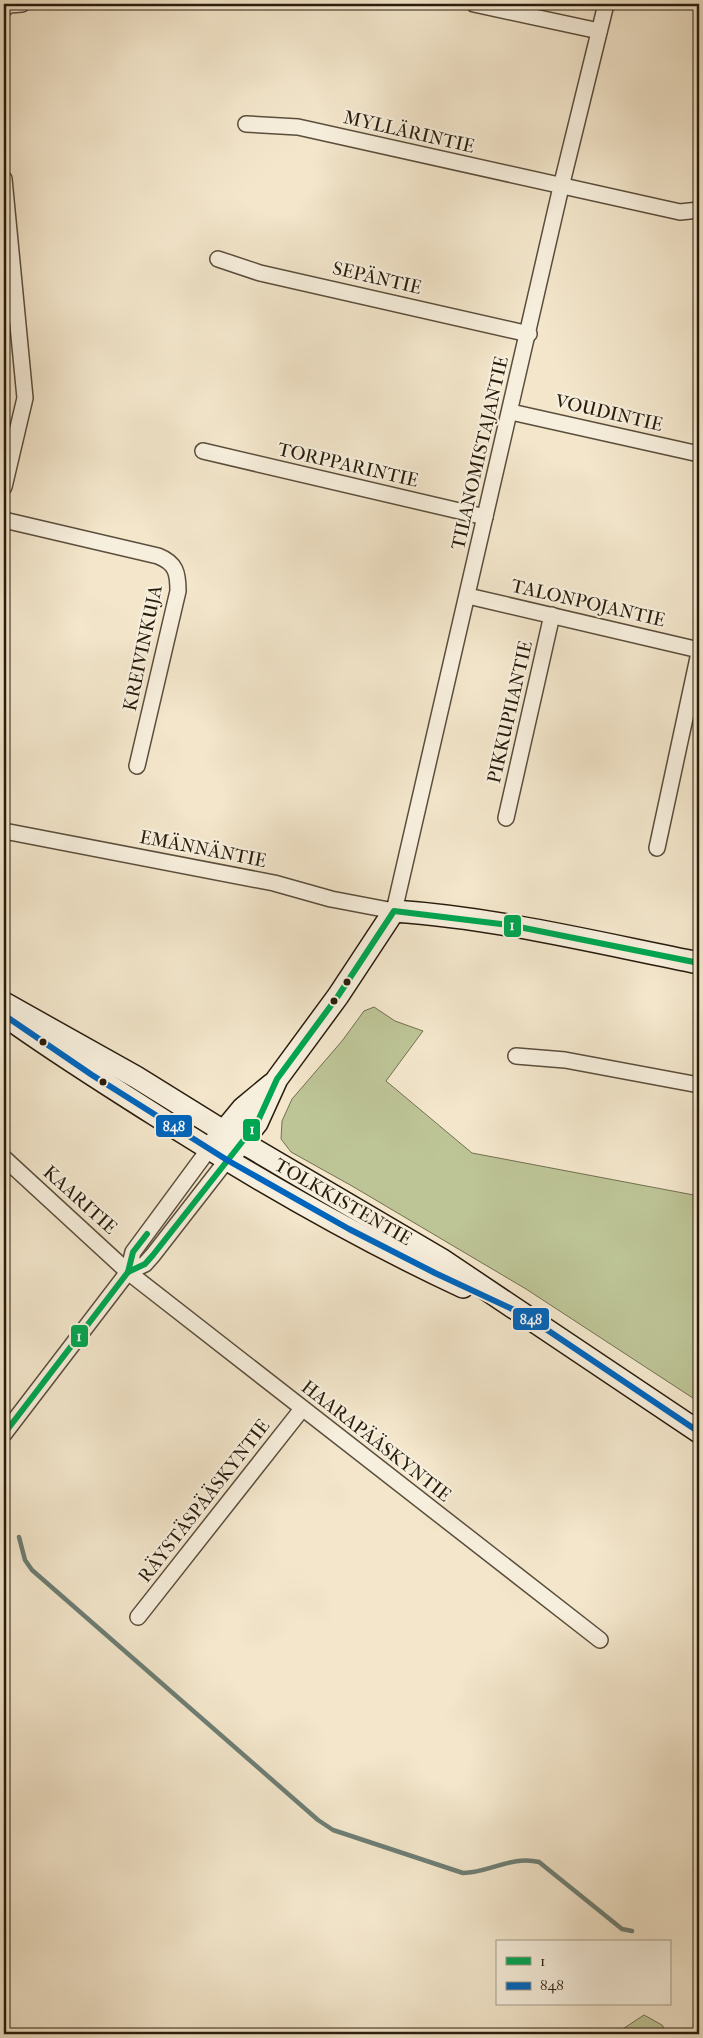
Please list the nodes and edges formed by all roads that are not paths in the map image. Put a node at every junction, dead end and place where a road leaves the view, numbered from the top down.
1 (22, 4) edge
2 (474, 4) edge
3 (606, 4) edge
4 (4, 9) edge
5 (599, 32) junction
6 (246, 124) dead end
7 (4, 179) edge
8 (561, 187) junction
9 (699, 210) edge
10 (218, 260) dead end
11 (529, 334) junction
12 (511, 412) junction
13 (203, 451) dead end
14 (699, 454) edge
15 (4, 487) edge
16 (485, 518) junction
17 (4, 520) edge
18 (468, 596) junction
19 (552, 615) junction
20 (699, 652) edge
21 (137, 766) dead end
22 (506, 818) dead end
23 (4, 831) edge
24 (657, 848) dead end
25 (394, 910) junction
26 (699, 963) edge
27 (4, 1002) edge
28 (4, 1015) edge
29 (516, 1056) dead end
30 (699, 1085) edge
31 (232, 1136) junction
32 (218, 1155) junction
33 (4, 1158) edge
34 (128, 1272) junction
35 (525, 1315) junction
36 (302, 1409) junction
37 (699, 1432) edge
38 (4, 1434) edge
39 (138, 1617) dead end
40 (600, 1640) dead end

1 - 4 street
2 - 5 street
3 - 5 street, TILANOMISTAJANTIE
5 - 8 street, TILANOMISTAJANTIE
6 - 8 street, MYLLÄRINTIE
7 - 15 street
8 - 9 street, MYLLÄRINTIE
8 - 11 street, TILANOMISTAJANTIE
10 - 11 street, SEPÄNTIE
11 - 12 street, TILANOMISTAJANTIE
12 - 14 street, VOUDINTIE
12 - 16 street, TILANOMISTAJANTIE
13 - 16 street, TORPPARINTIE
16 - 18 street, TILANOMISTAJANTIE
17 - 21 street, KREIVINKUJA
18 - 19 street, TALONPOJANTIE
18 - 25 street, TILANOMISTAJANTIE
19 - 20 street, TALONPOJANTIE
19 - 22 street, PIKKUPIIANTIE
20 - 24 street
23 - 25 street, EMÄNNÄNTIE
25 - 26 street
25 - 31 street
27 - 31 street, TOLKKISTENTIE
28 - 32 street, TOLKKISTENTIE
29 - 30 street
31 - 32 street
31 - 35 street, TOLKKISTENTIE
32 - 34 street
32 - 34 street
32 - 35 street, TOLKKISTENTIE
33 - 34 street, KAARITIE
34 - 36 street, HAARAPÄÄSKYNTIE
34 - 38 street
35 - 37 street, TOLKKISTENTIE
36 - 39 street, RÄYSTÄSPÄÄSKYNTIE
36 - 40 street, HAARAPÄÄSKYNTIE

